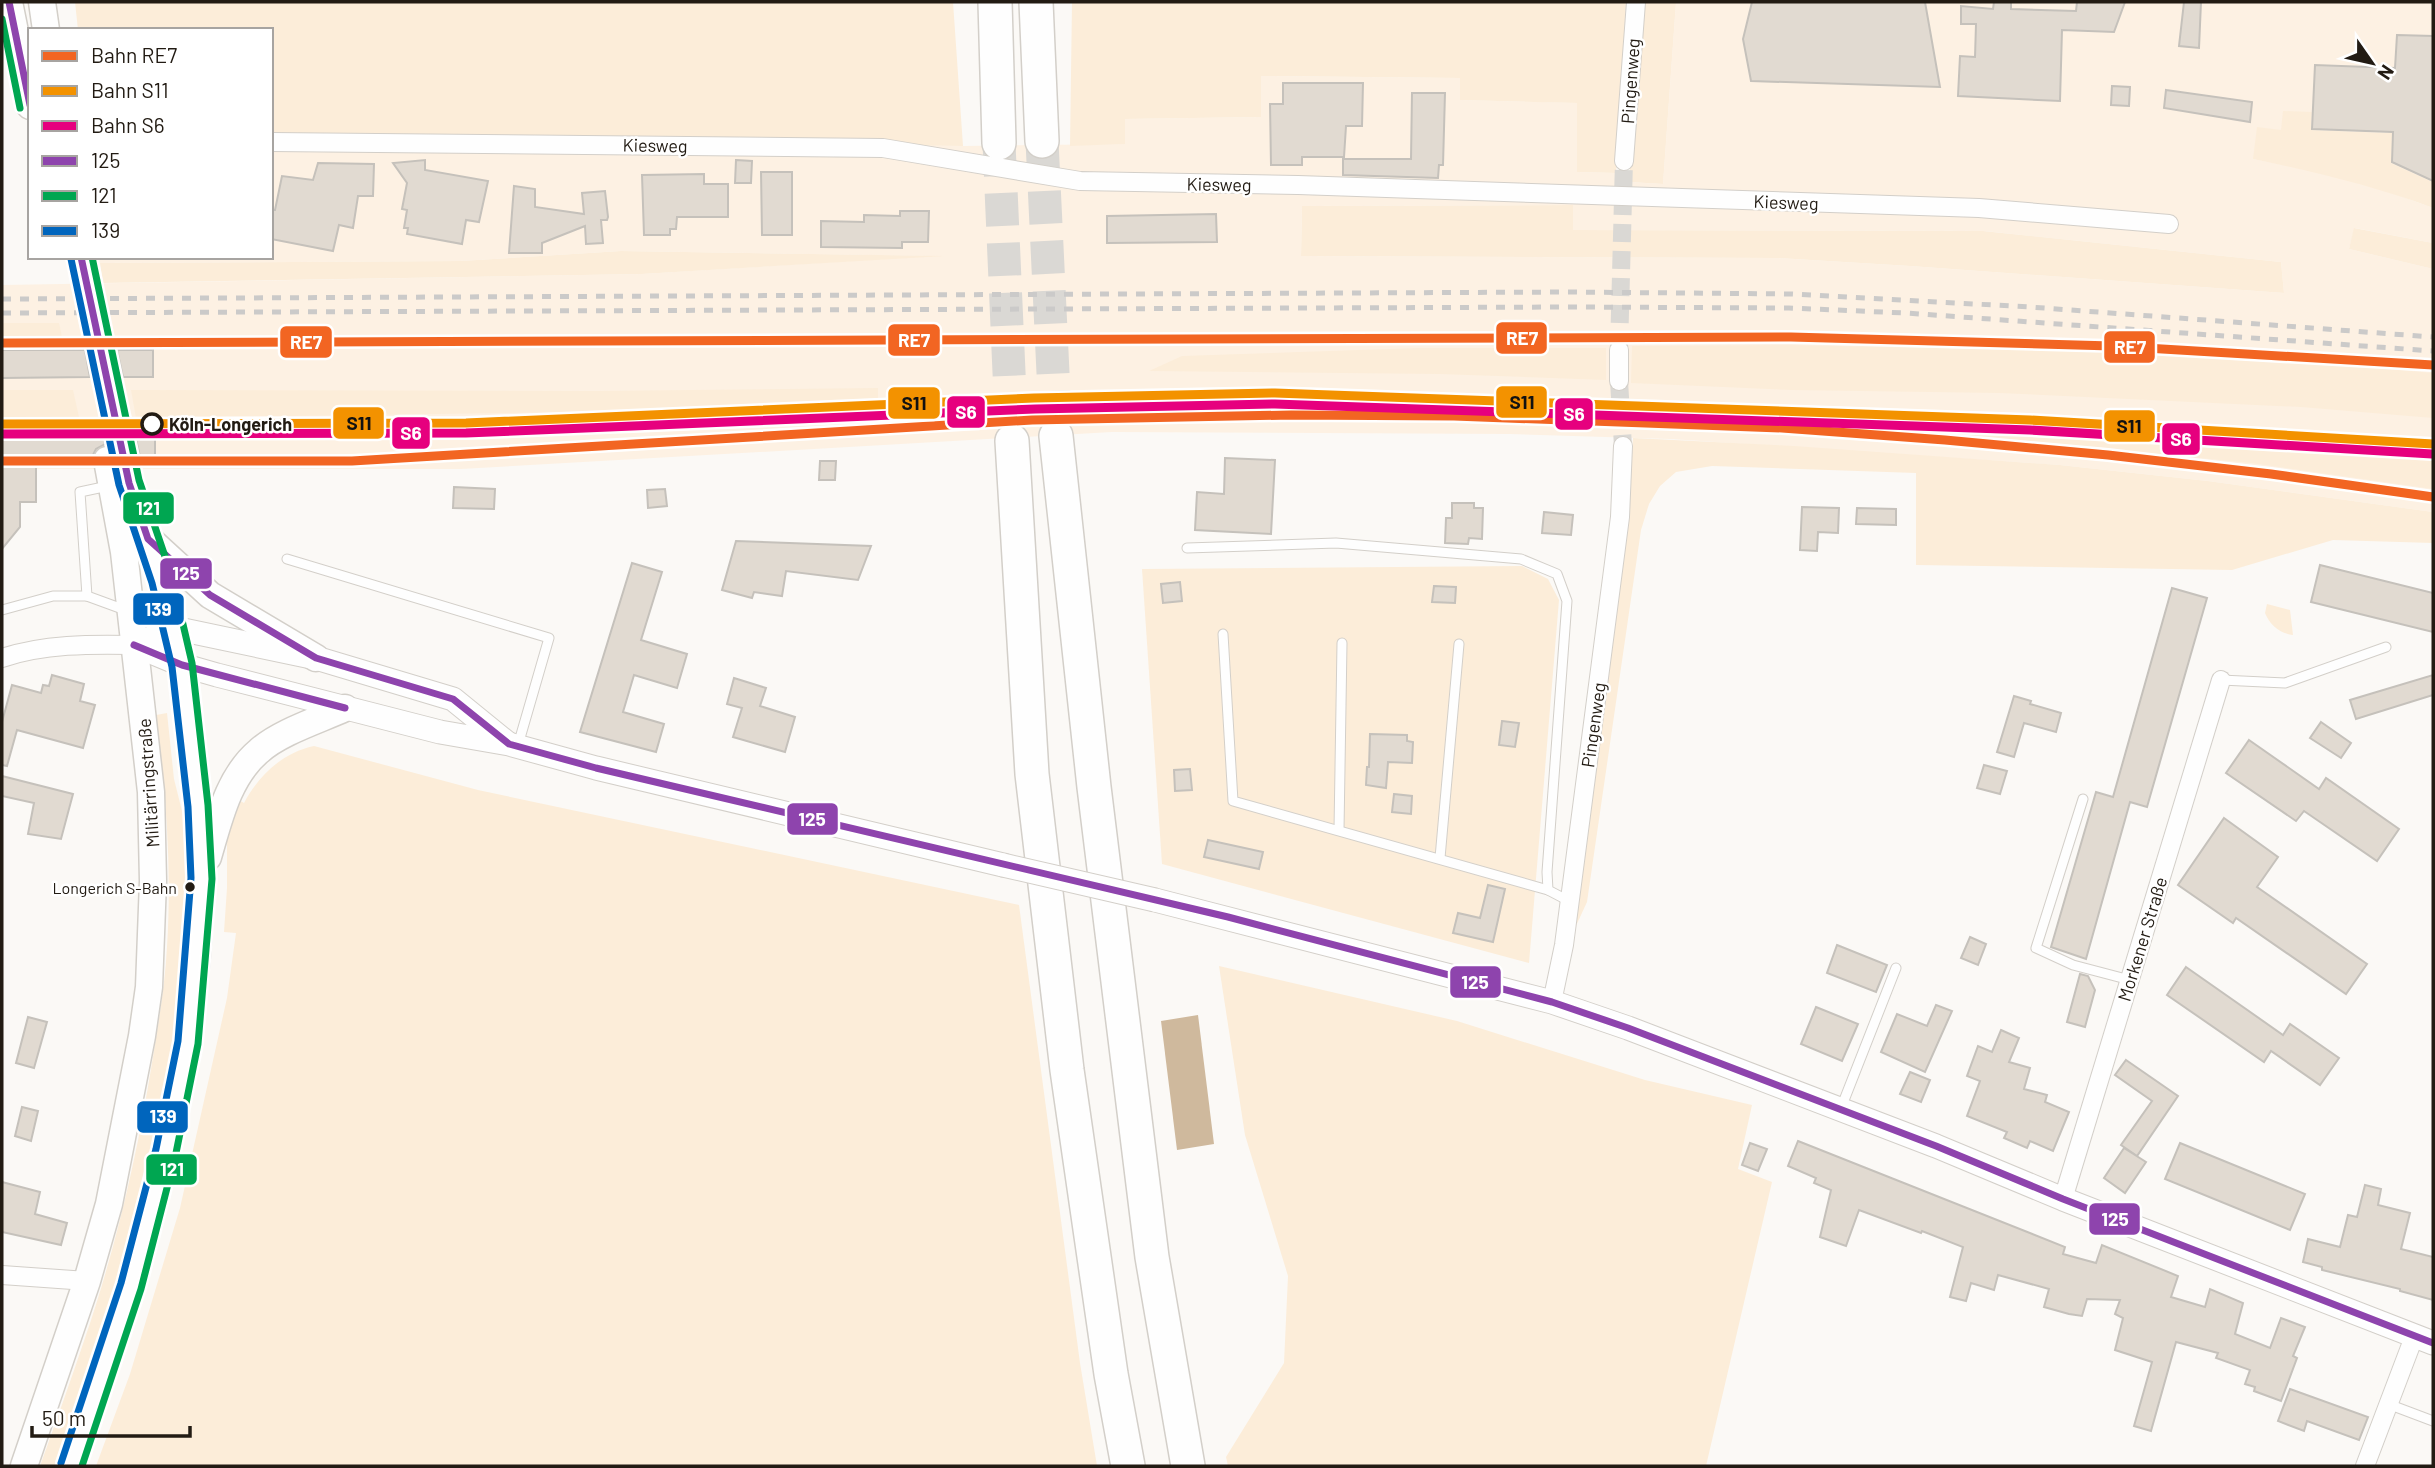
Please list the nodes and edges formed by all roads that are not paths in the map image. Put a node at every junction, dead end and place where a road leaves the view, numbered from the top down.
1 (9, 2) edge
2 (42, 2) edge
3 (995, 2) edge
4 (1036, 2) edge
5 (1636, 2) edge
6 (46, 28) edge
7 (28, 96) edge
8 (1042, 141) tunnel mouth
9 (273, 142) edge
10 (999, 143) tunnel mouth
11 (1624, 161) tunnel mouth
12 (2169, 224) dead end
13 (63, 259) edge
14 (81, 259) edge
15 (1619, 350) tunnel mouth
16 (1619, 381) tunnel mouth
17 (1056, 436) tunnel mouth
18 (1012, 441) tunnel mouth
19 (1623, 446) tunnel mouth
20 (102, 487) junction
21 (148, 538) junction
22 (1187, 548) dead end
23 (287, 559) dead end
24 (87, 596) junction
25 (2, 610) edge
26 (132, 614) junction
27 (174, 628) junction
28 (1223, 634) dead end
29 (1342, 643) dead end
30 (1458, 644) dead end
31 (134, 645) junction
32 (2386, 647) dead end
33 (2, 658) edge
34 (316, 658) junction
35 (182, 665) junction
36 (2221, 680) joint
37 (345, 708) junction
38 (513, 746) junction
39 (2083, 799) dead end
40 (1339, 830) junction
41 (1440, 858) junction
42 (202, 878) junction
43 (1548, 890) junction
44 (1569, 901) junction
45 (1896, 968) dead end
46 (2130, 980) junction
47 (1552, 1002) junction
48 (1840, 1110) junction
49 (2063, 1199) junction
50 (2, 1275) edge
51 (87, 1281) junction
52 (2424, 1340) edge
53 (2388, 1404) junction
54 (2433, 1421) edge
55 (24, 1466) edge
56 (71, 1466) edge
57 (1128, 1466) edge
58 (1188, 1466) edge
59 (2365, 1466) edge

1 - 7 main road
2 - 6 main road
3 - 10 highway
4 - 8 highway
5 - 11 street, Pingenweg
9 - 12 street, Kiesweg
13 - 20 main road, Militärringstraße
14 - 21 main road
15 - 16 street
17 - 58 highway
18 - 57 highway
19 - 44 street, Pingenweg
20 - 24 lane
20 - 26 main road, Militärringstraße
21 - 27 main road
21 - 34 main road
22 - 43 lane
23 - 38 lane
24 - 25 lane
24 - 26 lane
26 - 27 lane
26 - 31 main road, Militärringstraße
27 - 31 street
27 - 34 street
27 - 35 main road
28 - 40 lane
29 - 40 lane
30 - 41 lane
31 - 33 street
31 - 35 street
31 - 51 main road, Militärringstraße
32 - 36 lane
34 - 38 street
35 - 37 street
35 - 42 main road
36 - 46 street, Morkener Straße
37 - 38 street
37 - 42 main road
38 - 47 street, bridge
39 - 46 lane
40 - 41 lane
41 - 43 lane
42 - 56 main road
43 - 44 lane
44 - 47 street, Pingenweg
45 - 48 lane
46 - 49 street, Morkener Straße
47 - 48 street
48 - 49 street
49 - 52 street
50 - 51 street
51 - 55 main road, Militärringstraße
52 - 53 street
53 - 54 lane
53 - 59 street

